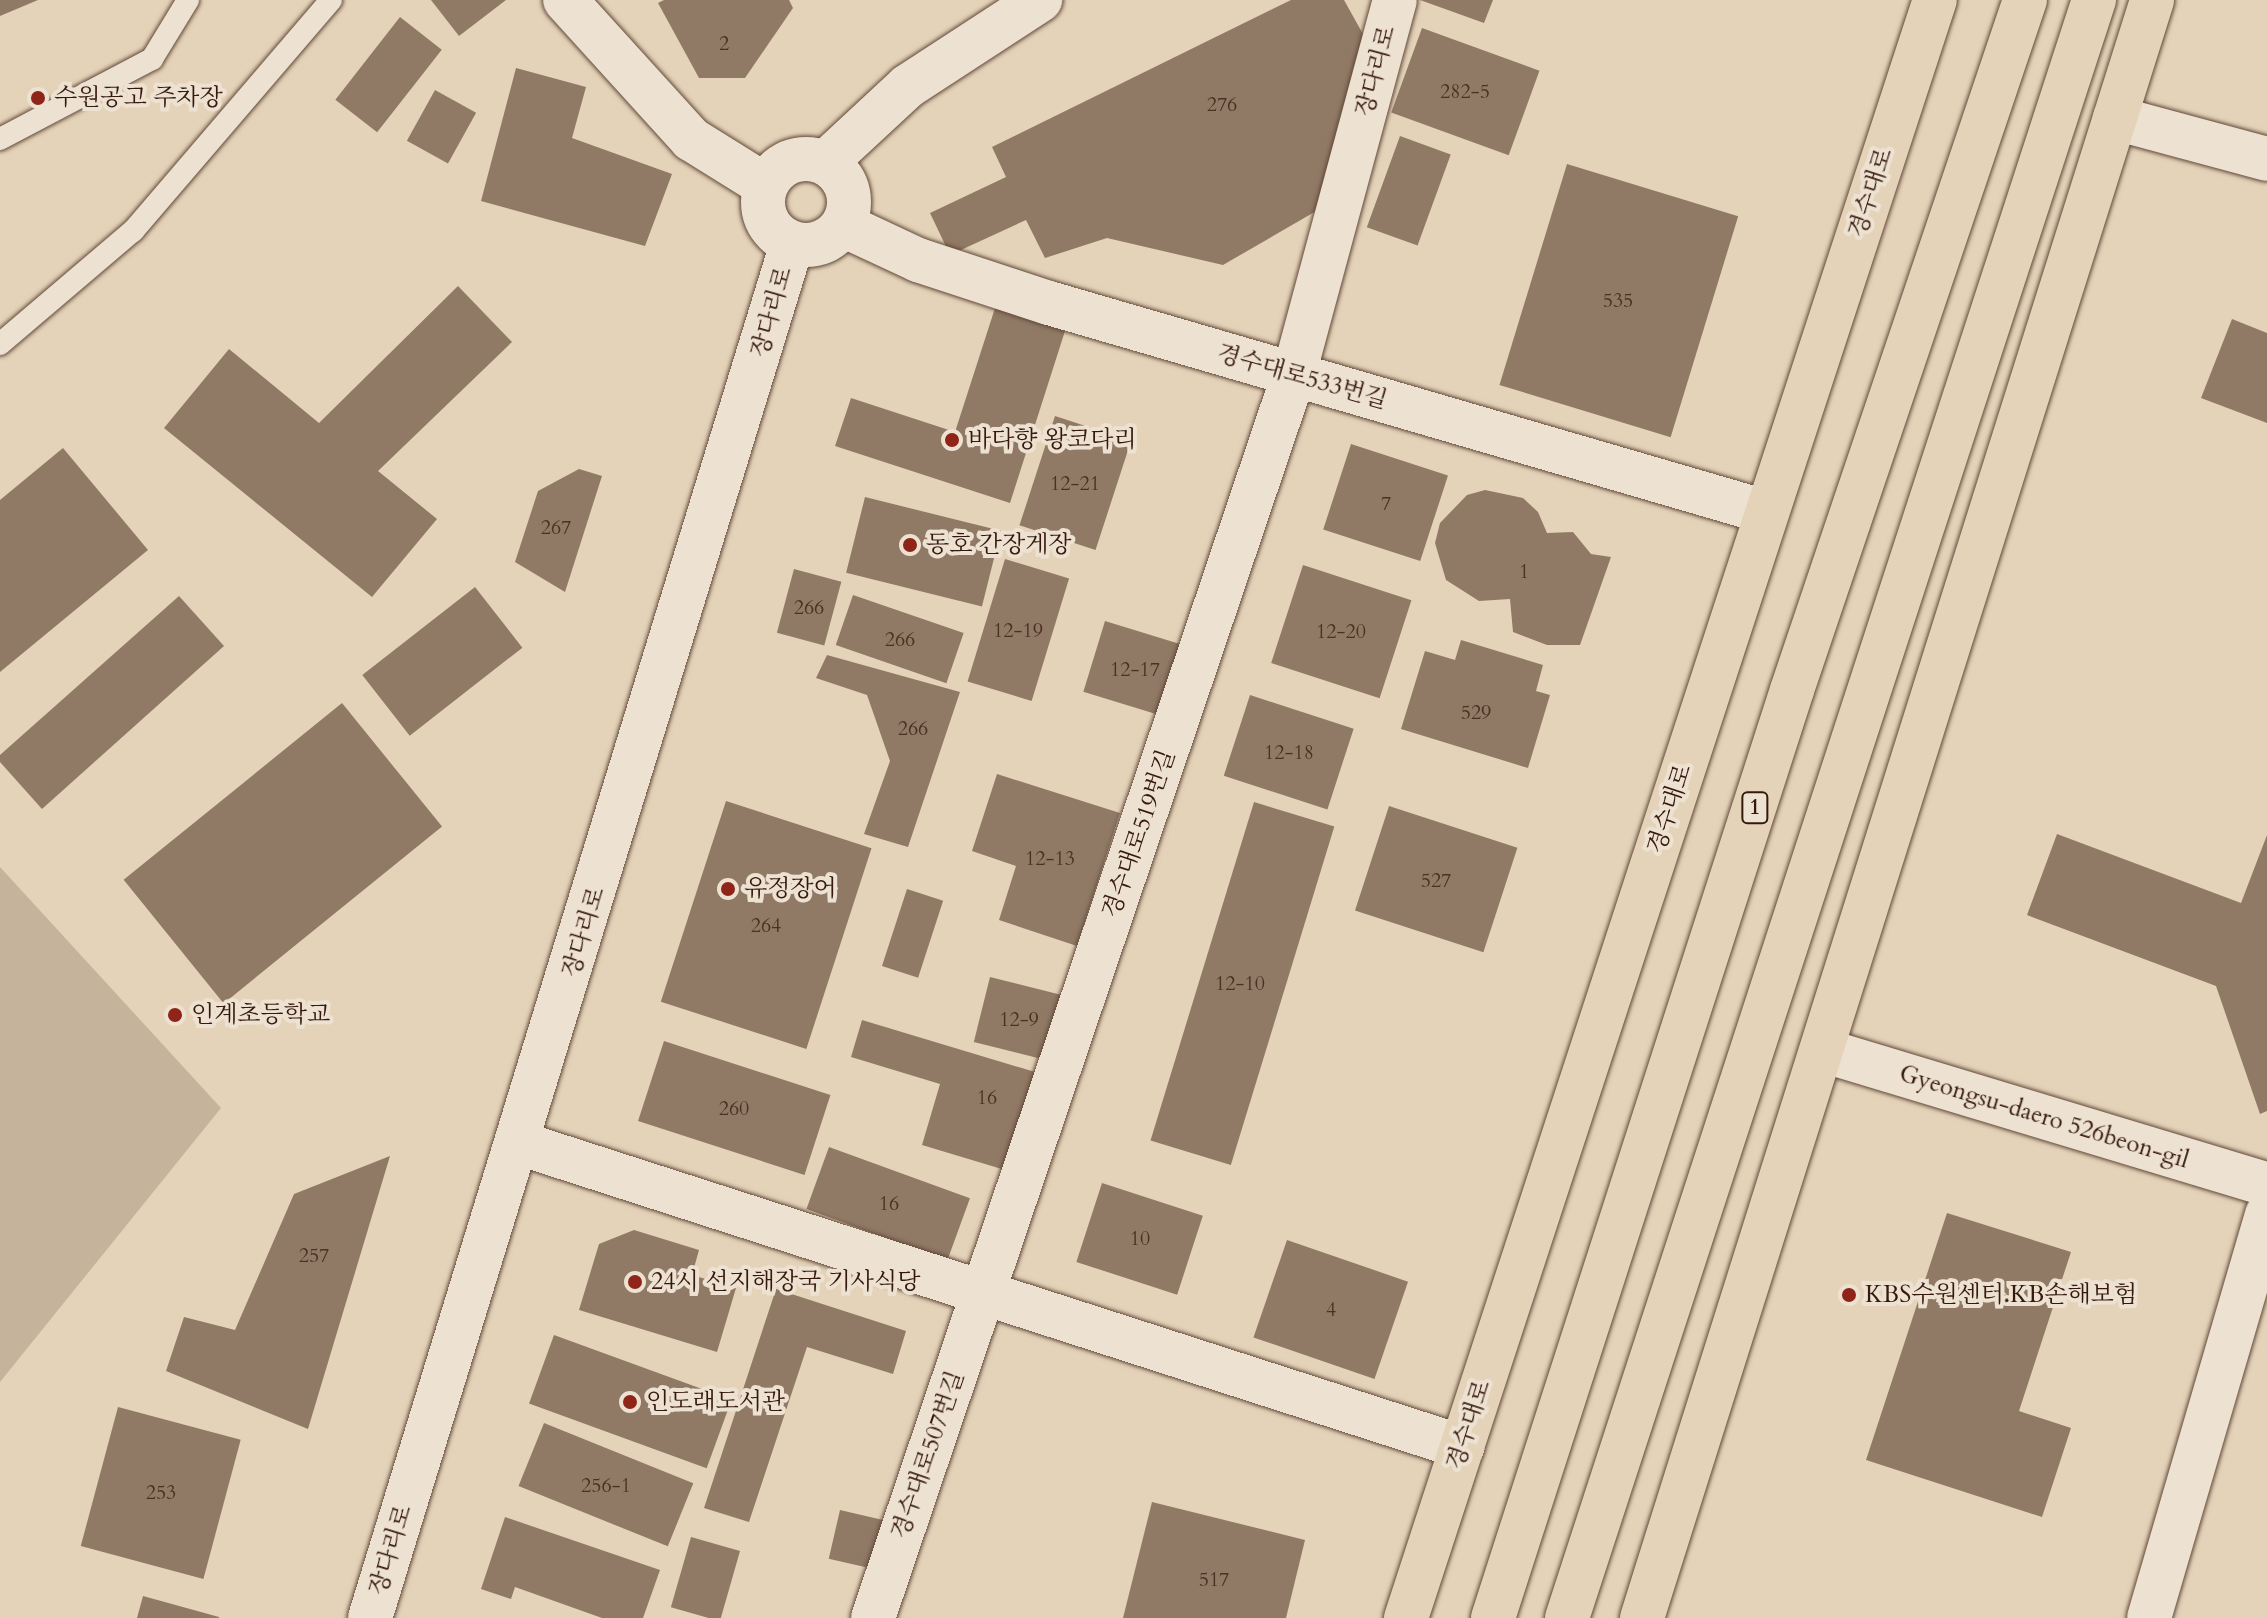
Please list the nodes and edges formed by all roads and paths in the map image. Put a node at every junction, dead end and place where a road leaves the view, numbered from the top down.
1 (188, 0) edge
2 (331, 0) edge
3 (565, 0) edge
4 (1040, 0) edge
5 (1395, 0) edge
6 (1935, 0) edge
7 (2025, 0) edge
8 (2094, 0) edge
9 (2152, 0) edge
10 (2115, 118) junction
11 (0, 139) edge
12 (2267, 159) edge
13 (825, 163) junction
14 (765, 185) junction
15 (843, 225) junction
16 (792, 244) junction
17 (0, 344) edge
18 (1294, 374) junction
19 (1766, 512) junction
20 (1822, 1050) junction
21 (519, 1143) junction
22 (2267, 1184) edge
23 (2267, 1214) edge
24 (983, 1293) junction
25 (1462, 1447) junction
26 (370, 1618) edge
27 (873, 1618) edge
28 (1406, 1618) edge
29 (1493, 1618) edge
30 (1567, 1618) edge
31 (1642, 1618) edge
32 (2149, 1618) edge

1 - 11 lane
2 - 17 lane
3 - 14 street
4 - 13 street
5 - 18 street, 장다리로
6 - 19 main road, 경수대로
7 - 29 main road, 1
8 - 30 main road
9 - 10 main road
10 - 12 street
10 - 20 main road
13 - 14 street
13 - 15 street
14 - 16 street
15 - 16 street
15 - 18 street, 경수대로533번길
16 - 21 street, 장다리로
18 - 19 street, 경수대로533번길
18 - 24 street, 경수대로519번길
19 - 25 main road, 경수대로
20 - 22 street, Gyeongsu-daero 526beon-gil
20 - 31 main road
21 - 24 street
21 - 26 street, 장다리로
23 - 32 street
24 - 25 street
24 - 27 street, 경수대로507번길
25 - 28 main road, 경수대로

